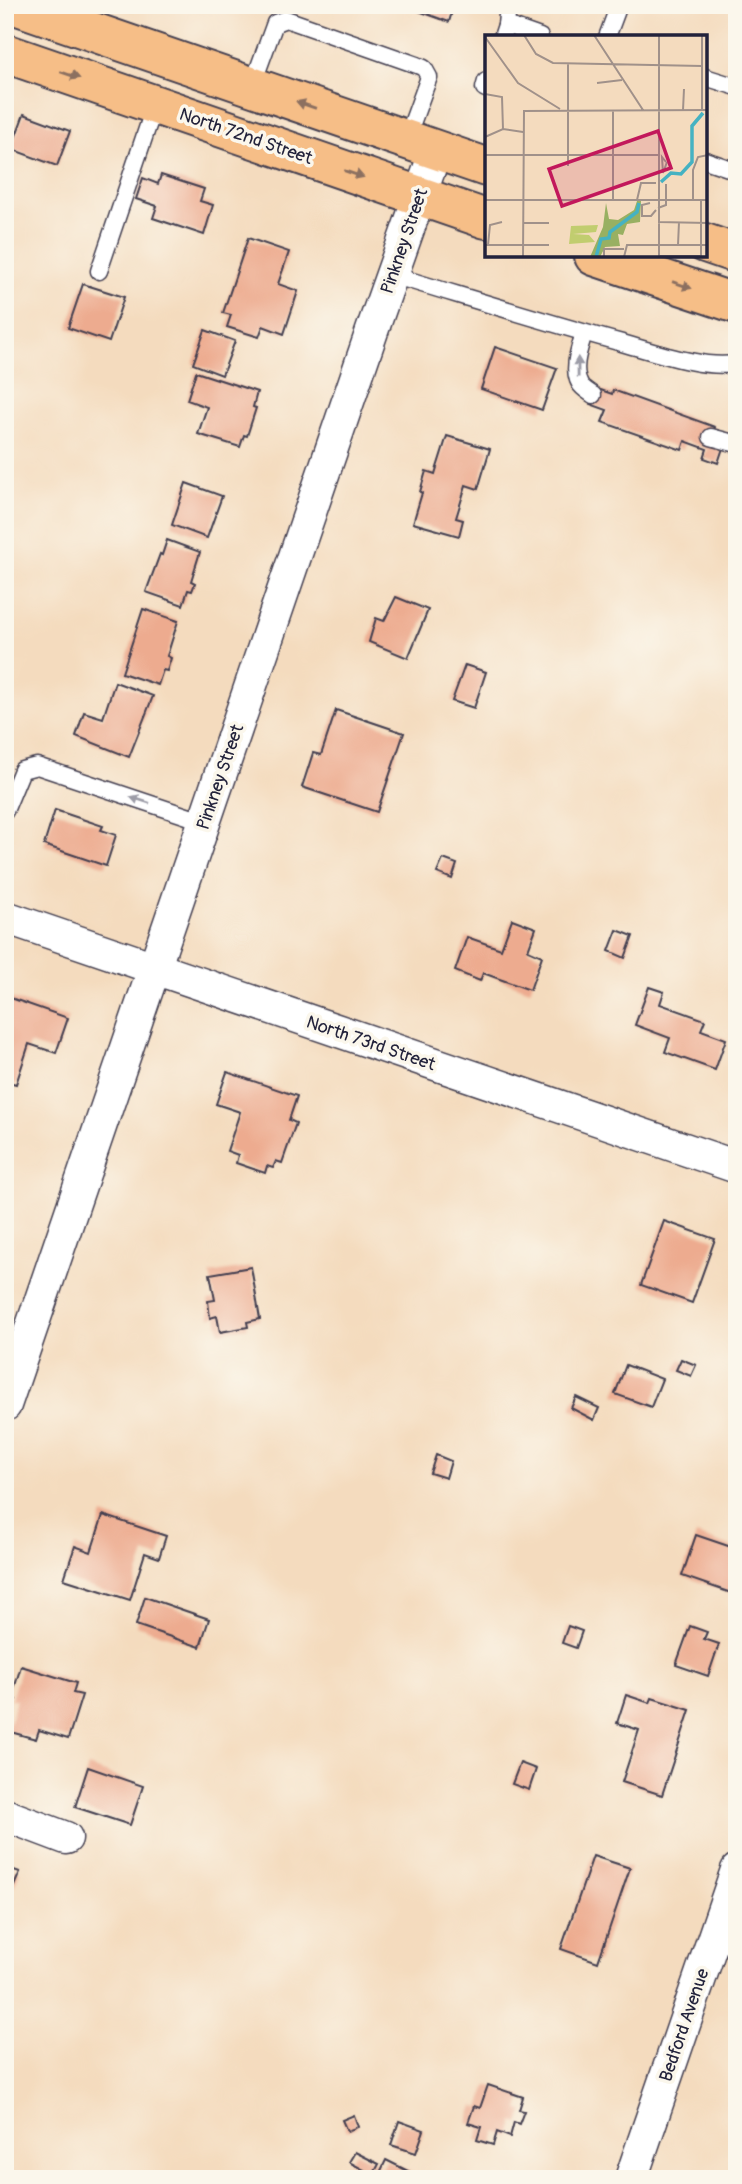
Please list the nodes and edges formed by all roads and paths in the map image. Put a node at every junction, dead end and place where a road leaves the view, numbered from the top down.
1 (15, 5) edge
2 (508, 5) edge
3 (619, 5) edge
4 (504, 31) edge
5 (528, 35) edge
6 (608, 35) edge
7 (5, 52) edge
8 (707, 78) edge
9 (252, 87) junction
10 (737, 87) edge
11 (155, 105) junction
12 (421, 145) junction
13 (707, 161) edge
14 (485, 167) edge
15 (737, 171) edge
16 (419, 197) junction
17 (485, 219) edge
18 (707, 244) edge
19 (737, 254) edge
20 (597, 257) edge
21 (99, 271) dead end
22 (392, 275) junction
23 (737, 304) edge
24 (584, 333) junction
25 (737, 363) edge
26 (593, 395) dead end
27 (711, 437) dead end
28 (737, 444) edge
29 (5, 811) edge
30 (205, 822) junction
31 (5, 918) edge
32 (154, 970) junction
33 (737, 1167) edge
34 (5, 1405) edge
35 (5, 1815) edge
36 (66, 1838) dead end
37 (737, 1870) edge
38 (631, 2179) edge

1 - 9 main road
2 - 4 lane
3 - 6 lane
4 - 5 lane
7 -> 11 main road, North 72nd Street
8 - 10 lane
12 -> 9 main road
9 - 12 lane
11 -> 16 main road, North 72nd Street
11 - 21 lane
12 - 14 main road
12 - 16 street, Pinkney Street
13 - 15 lane
16 - 17 main road, North 72nd Street
16 - 22 street, Pinkney Street
18 - 19 main road
20 -> 23 main road
22 - 24 lane
22 - 30 street, Pinkney Street
24 - 25 lane
26 -> 24 lane
27 - 28 lane
30 -> 29 lane
30 - 32 street, Pinkney Street
31 - 32 street, North 73rd Street
32 - 33 street, North 73rd Street
32 - 34 street, Pinkney Street
35 - 36 street
37 - 38 street, Bedford Avenue

